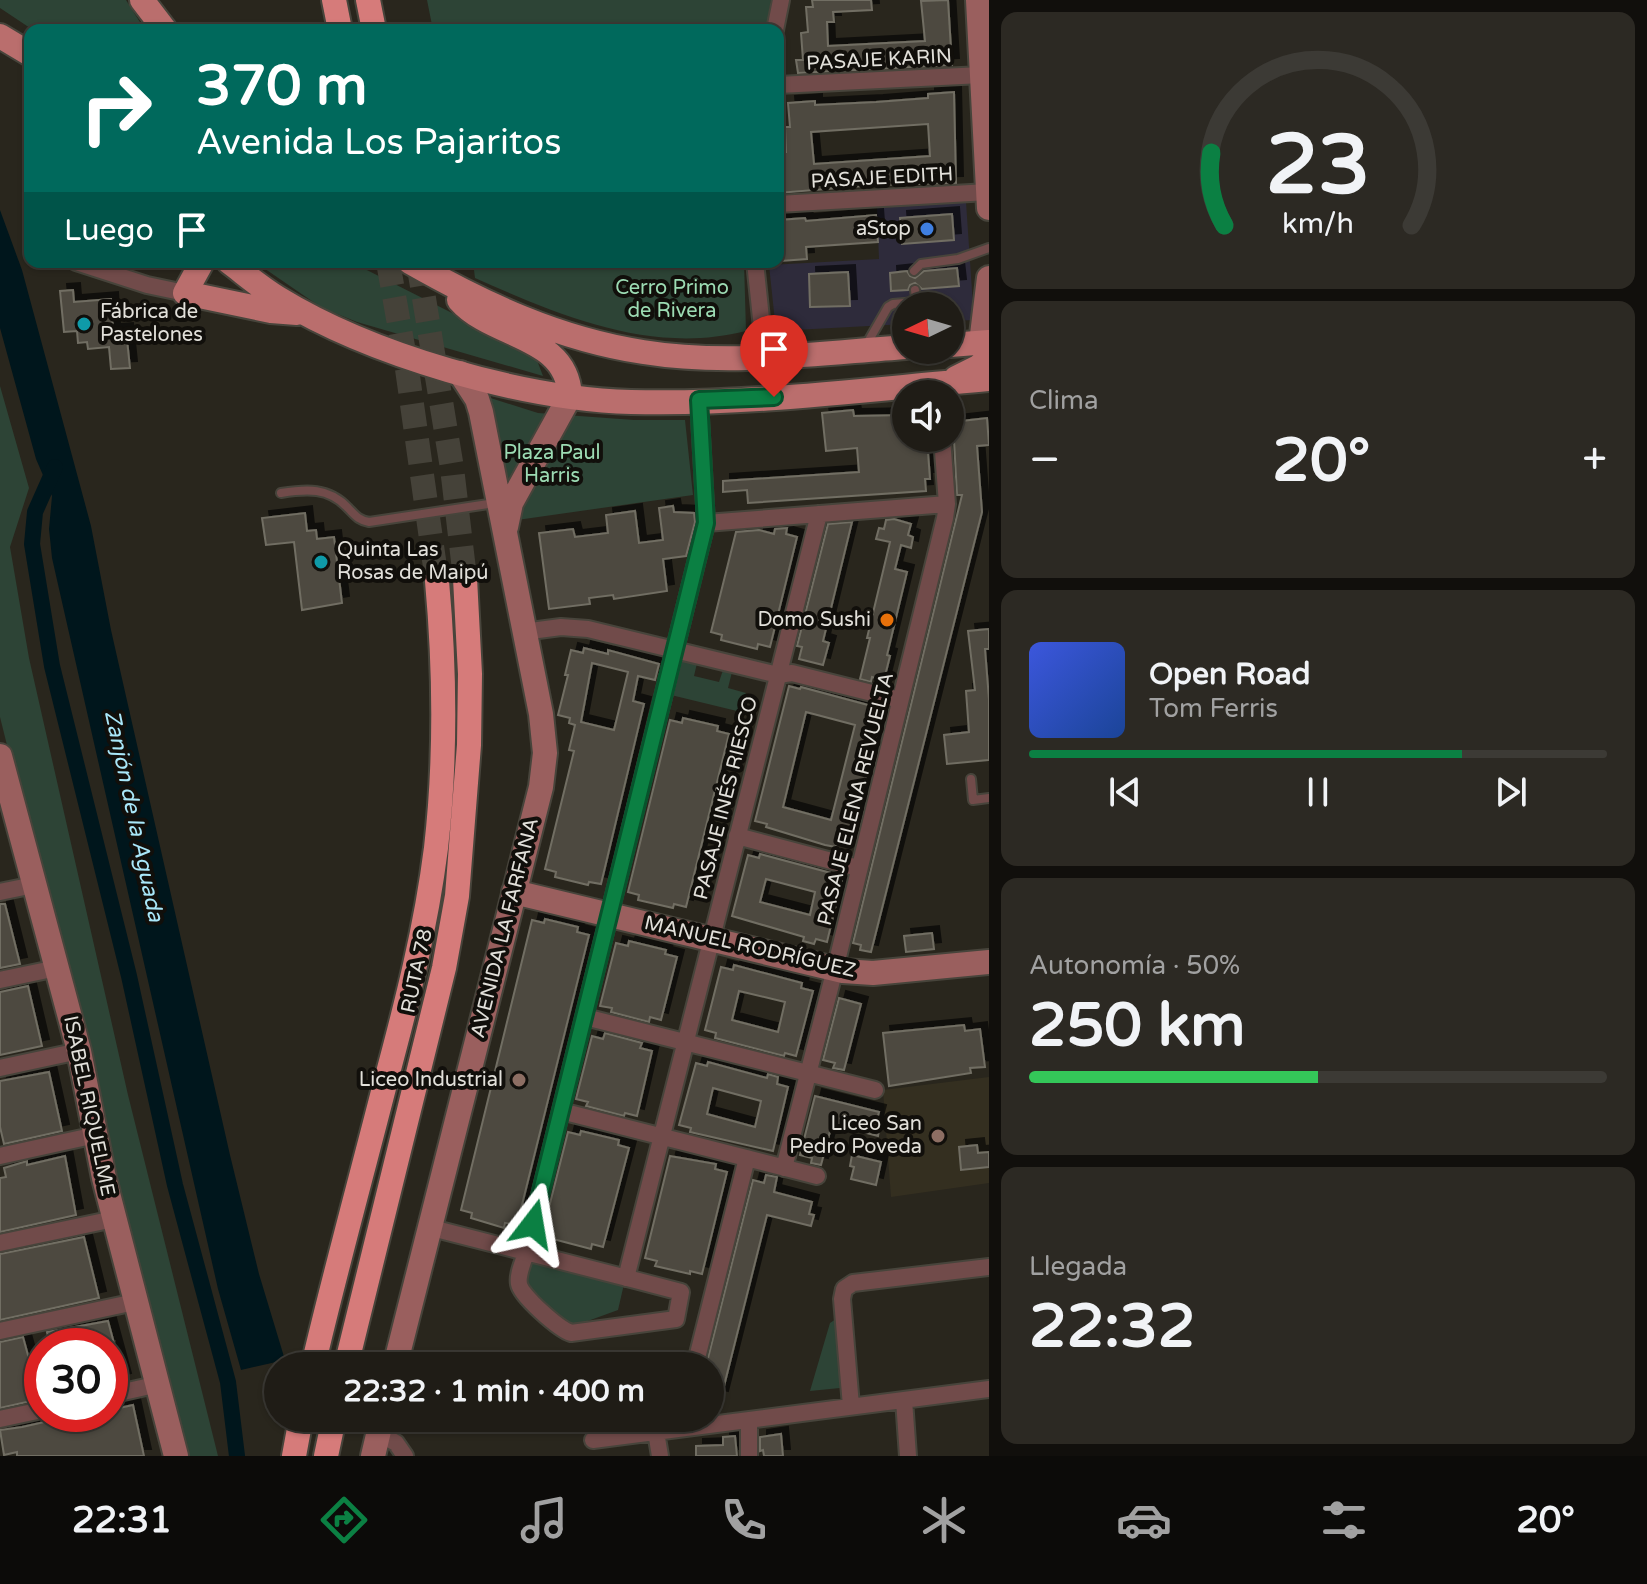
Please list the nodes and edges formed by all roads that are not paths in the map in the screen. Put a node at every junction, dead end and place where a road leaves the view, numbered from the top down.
1 (142, 0) edge
2 (334, 0) edge
3 (368, 0) edge
4 (781, 0) edge
5 (978, 0) edge
6 (160, 24) edge
7 (339, 24) edge
8 (373, 24) edge
9 (776, 24) edge
10 (0, 36) edge
11 (24, 50) edge
12 (982, 75) junction
13 (784, 85) edge
14 (989, 192) edge
15 (784, 204) edge
16 (989, 208) edge
17 (989, 248) edge
18 (95, 268) edge
19 (199, 268) edge
20 (237, 268) edge
21 (421, 268) edge
22 (756, 268) edge
23 (914, 271) dead end
24 (989, 278) edge
25 (446, 282) junction
26 (185, 293) junction
27 (892, 305) edge
28 (304, 313) junction
29 (964, 346) edge
30 (892, 348) edge
31 (986, 348) edge
32 (864, 350) junction
33 (765, 356) junction
34 (460, 373) junction
35 (989, 379) edge
36 (952, 380) edge
37 (964, 382) edge
38 (892, 389) edge
39 (570, 396) junction
40 (699, 400) junction
41 (943, 452) edge
42 (281, 493) dead end
43 (500, 502) junction
44 (947, 504) junction
45 (819, 514) junction
46 (706, 523) junction
47 (505, 534) junction
48 (465, 578) tunnel mouth
49 (437, 581) tunnel mouth
50 (523, 632) junction
51 (676, 650) junction
52 (778, 675) junction
53 (900, 700) junction
54 (0, 756) edge
55 (971, 779) dead end
56 (5, 798) edge
57 (989, 798) edge
58 (737, 836) junction
59 (858, 868) junction
60 (34, 885) junction
61 (0, 892) edge
62 (514, 892) junction
63 (610, 915) junction
64 (711, 939) junction
65 (989, 962) edge
66 (57, 968) junction
67 (835, 969) junction
68 (0, 980) edge
69 (585, 1017) junction
70 (686, 1043) junction
71 (79, 1051) junction
72 (0, 1068) edge
73 (808, 1073) junction
74 (875, 1090) dead end
75 (561, 1111) junction
76 (96, 1135) junction
77 (662, 1137) junction
78 (0, 1156) edge
79 (747, 1158) junction
80 (784, 1168) junction
81 (817, 1176) dead end
82 (114, 1219) junction
83 (428, 1227) junction
84 (0, 1243) edge
85 (526, 1252) junction
86 (989, 1267) edge
87 (626, 1278) junction
88 (135, 1302) junction
89 (0, 1331) edge
90 (316, 1352) edge
91 (349, 1352) edge
92 (398, 1352) edge
93 (698, 1352) edge
94 (159, 1384) junction
95 (989, 1389) edge
96 (128, 1391) edge
97 (904, 1400) junction
98 (851, 1406) junction
99 (24, 1414) edge
100 (0, 1419) edge
101 (749, 1420) junction
102 (724, 1421) edge
103 (298, 1432) edge
104 (331, 1432) edge
105 (656, 1432) joint
106 (378, 1436) edge
107 (593, 1440) dead end
108 (176, 1456) edge
109 (294, 1456) edge
110 (326, 1456) edge
111 (405, 1456) edge
112 (660, 1456) edge
113 (749, 1456) edge
114 (908, 1456) edge

1 - 6 main road
2 - 7 highway
3 - 8 highway
4 - 9 street
5 - 12 street
10 - 11 main road
12 - 13 street, PASAJE KARIN
12 - 14 street
14 - 15 street, PASAJE EDITH
14 - 16 street
17 - 23 lane
18 - 26 street
19 - 26 main road
20 - 28 main road
21 - 25 main road
22 - 33 street
24 - 31 street
25 - 33 main road
25 - 39 main road
26 - 28 main road
27 - 32 lane
28 - 34 main road
29 - 31 main road
30 - 32 main road
31 - 36 main road
32 - 33 main road
34 - 39 main road
34 - 43 street, AVENIDA LA FARFANA
35 - 37 main road
38 - 40 main road
39 - 40 main road
39 - 47 street, AVENIDA LA FARFANA
40 - 46 street
41 - 44 street, PASAJE ELENA REVUELTA
42 - 43 lane
43 - 47 street, AVENIDA LA FARFANA
44 - 45 street
44 - 53 street, PASAJE ELENA REVUELTA
45 - 46 street
45 - 52 street, PASAJE INÉS RIESCO
46 - 51 street
47 - 50 street, AVENIDA LA FARFANA
48 - 91 highway, RUTA 78
49 - 90 highway, RUTA 78
50 - 51 street
50 - 62 street, AVENIDA LA FARFANA
51 - 52 street
51 - 63 street
52 - 53 street
52 - 58 street, PASAJE INÉS RIESCO
53 - 59 street, PASAJE ELENA REVUELTA
54 - 56 street, ISABEL RIQUELME
55 - 57 lane
56 - 60 street, ISABEL RIQUELME
58 - 59 street
58 - 64 street, PASAJE INÉS RIESCO
59 - 67 street, PASAJE ELENA REVUELTA
60 - 61 street
60 - 66 street, ISABEL RIQUELME
62 - 63 street, MANUEL RODRÍGUEZ
62 - 83 street, AVENIDA LA FARFANA
63 - 64 street, MANUEL RODRÍGUEZ
63 - 69 street
64 - 67 street, MANUEL RODRÍGUEZ
64 - 70 street, PASAJE INÉS RIESCO
65 - 67 street, MANUEL RODRÍGUEZ
66 - 68 street
66 - 71 street, ISABEL RIQUELME
67 - 73 street, PASAJE ELENA REVUELTA
69 - 70 street
69 - 75 street
70 - 73 street
70 - 77 street, PASAJE INÉS RIESCO
71 - 72 street
71 - 76 street, ISABEL RIQUELME
73 - 74 street
73 - 80 street, PASAJE ELENA REVUELTA
75 - 77 street
75 - 85 street
76 - 78 street
76 - 82 street, ISABEL RIQUELME
77 - 79 street
77 - 87 street, PASAJE INÉS RIESCO
79 - 80 street
79 - 93 street
80 - 81 street
82 - 84 street
82 - 88 street, ISABEL RIQUELME
83 - 85 street
83 - 92 street, AVENIDA LA FARFANA
85 - 87 street
85 - 87 street
86 - 98 street
88 - 89 street
88 - 94 street, ISABEL RIQUELME
94 - 96 street
94 - 108 street, ISABEL RIQUELME
95 - 97 street
97 - 98 street
97 - 114 street
98 - 101 street
99 - 100 street
101 - 102 street
101 - 113 street
103 - 109 highway
104 - 110 highway
105 - 107 street
105 - 112 street
106 - 111 street

